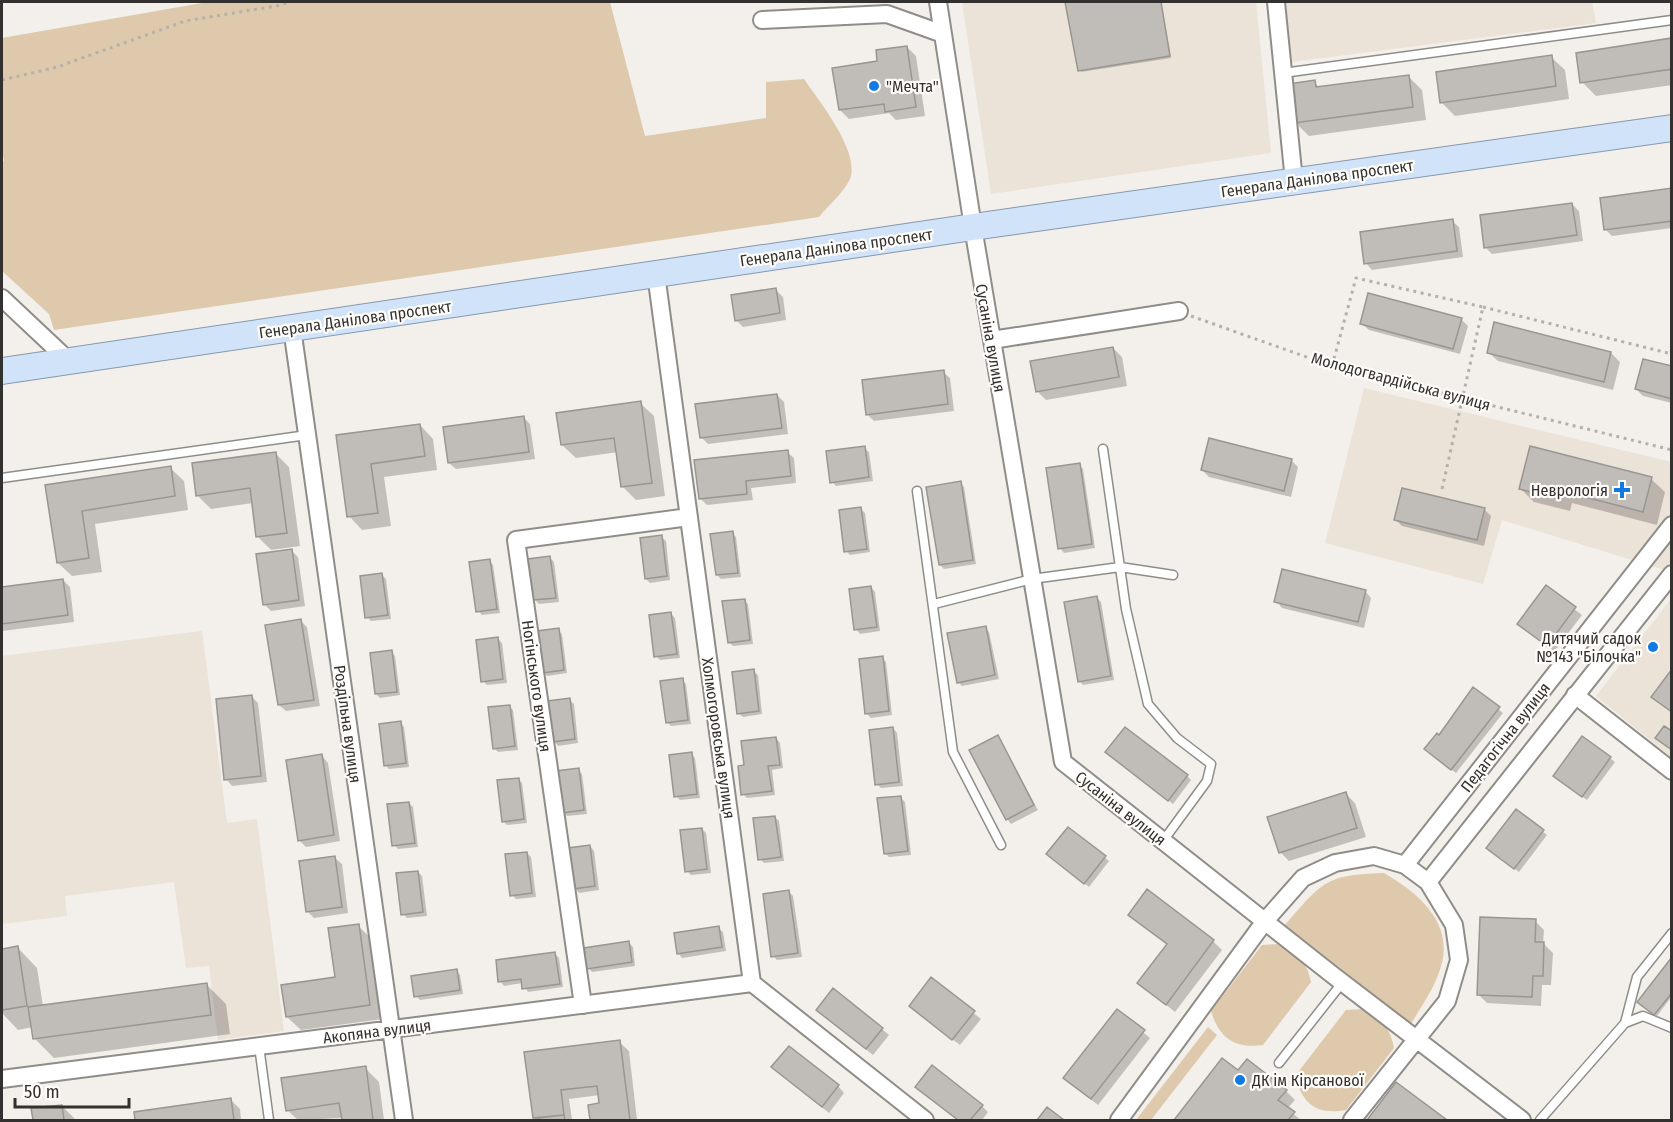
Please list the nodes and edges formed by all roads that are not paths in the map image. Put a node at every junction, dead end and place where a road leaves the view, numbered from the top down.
1 (938, 2) edge
2 (1276, 2) edge
3 (762, 20) dead end
4 (1671, 20) edge
5 (943, 34) junction
6 (1283, 73) junction
7 (1671, 128) edge
8 (1293, 181) junction
9 (973, 226) junction
10 (656, 274) junction
11 (2, 298) edge
12 (1179, 311) road end
13 (292, 328) junction
14 (992, 340) junction
15 (69, 361) junction
16 (2, 371) edge
17 (307, 435) junction
18 (1103, 449) dead end
19 (2, 478) edge
20 (916, 491) dead end
21 (689, 517) junction
22 (1671, 525) edge
23 (1120, 567) junction
24 (1671, 574) edge
25 (1173, 575) dead end
26 (1032, 579) junction
27 (934, 604) junction
28 (1575, 695) junction
29 (1671, 771) edge
30 (1163, 841) junction
31 (1001, 845) dead end
32 (1405, 865) junction
33 (1428, 882) junction
34 (1265, 921) junction
35 (1671, 933) edge
36 (1342, 982) junction
37 (752, 983) junction
38 (583, 1005) junction
39 (1625, 1023) junction
40 (1671, 1028) edge
41 (391, 1029) junction
42 (1416, 1039) junction
43 (259, 1046) junction
44 (1279, 1063) dead end
45 (2, 1078) edge
46 (269, 1120) edge
47 (404, 1120) edge
48 (925, 1120) edge
49 (1119, 1120) edge
50 (1352, 1120) edge
51 (1522, 1120) edge
52 (1540, 1120) edge

1 - 5 street, Сусаніна вулиця
2 - 6 street
3 - 5 street
4 - 6 lane
5 - 9 street, Сусаніна вулиця
6 - 8 street
7 - 8 main road, Генерала Данілова проспект
8 - 9 main road, Генерала Данілова проспект
9 - 10 main road, Генерала Данілова проспект
9 - 14 street, Сусаніна вулиця
10 - 13 main road, Генерала Данілова проспект
10 - 21 street, Холмогоровська вулиця
11 - 15 street
12 - 14 street
13 - 15 main road, Генерала Данілова проспект
13 - 17 street, Роздільна вулиця
14 - 26 street, Сусаніна вулиця
15 - 16 main road, Генерала Данілова проспект
17 - 19 lane
17 - 41 street, Роздільна вулиця
18 - 23 lane
20 - 27 lane
21 - 37 street, Холмогоровська вулиця
21 - 38 street, Ногінського вулиця
22 - 32 street, Педагогічна вулиця
23 - 25 lane
23 - 26 lane
23 - 30 lane
24 - 28 street, Педагогічна вулиця
26 - 27 lane
26 - 30 street, Сусаніна вулиця
27 - 31 lane
28 - 29 street
28 - 33 street, Педагогічна вулиця
30 - 34 street, Сусаніна вулиця
32 - 33 street
32 - 34 street
33 - 42 street
34 - 36 street, Сусаніна вулиця
34 - 49 street
35 - 39 lane
36 - 42 street, Сусаніна вулиця
36 - 44 lane
37 - 38 street, Акопяна вулиця
37 - 48 street
38 - 41 street, Акопяна вулиця
39 - 40 lane
39 - 52 lane
41 - 43 street, Акопяна вулиця
41 - 47 street, Роздільна вулиця
42 - 50 street
42 - 51 street, Сусаніна вулиця
43 - 45 street, Акопяна вулиця
43 - 46 lane

